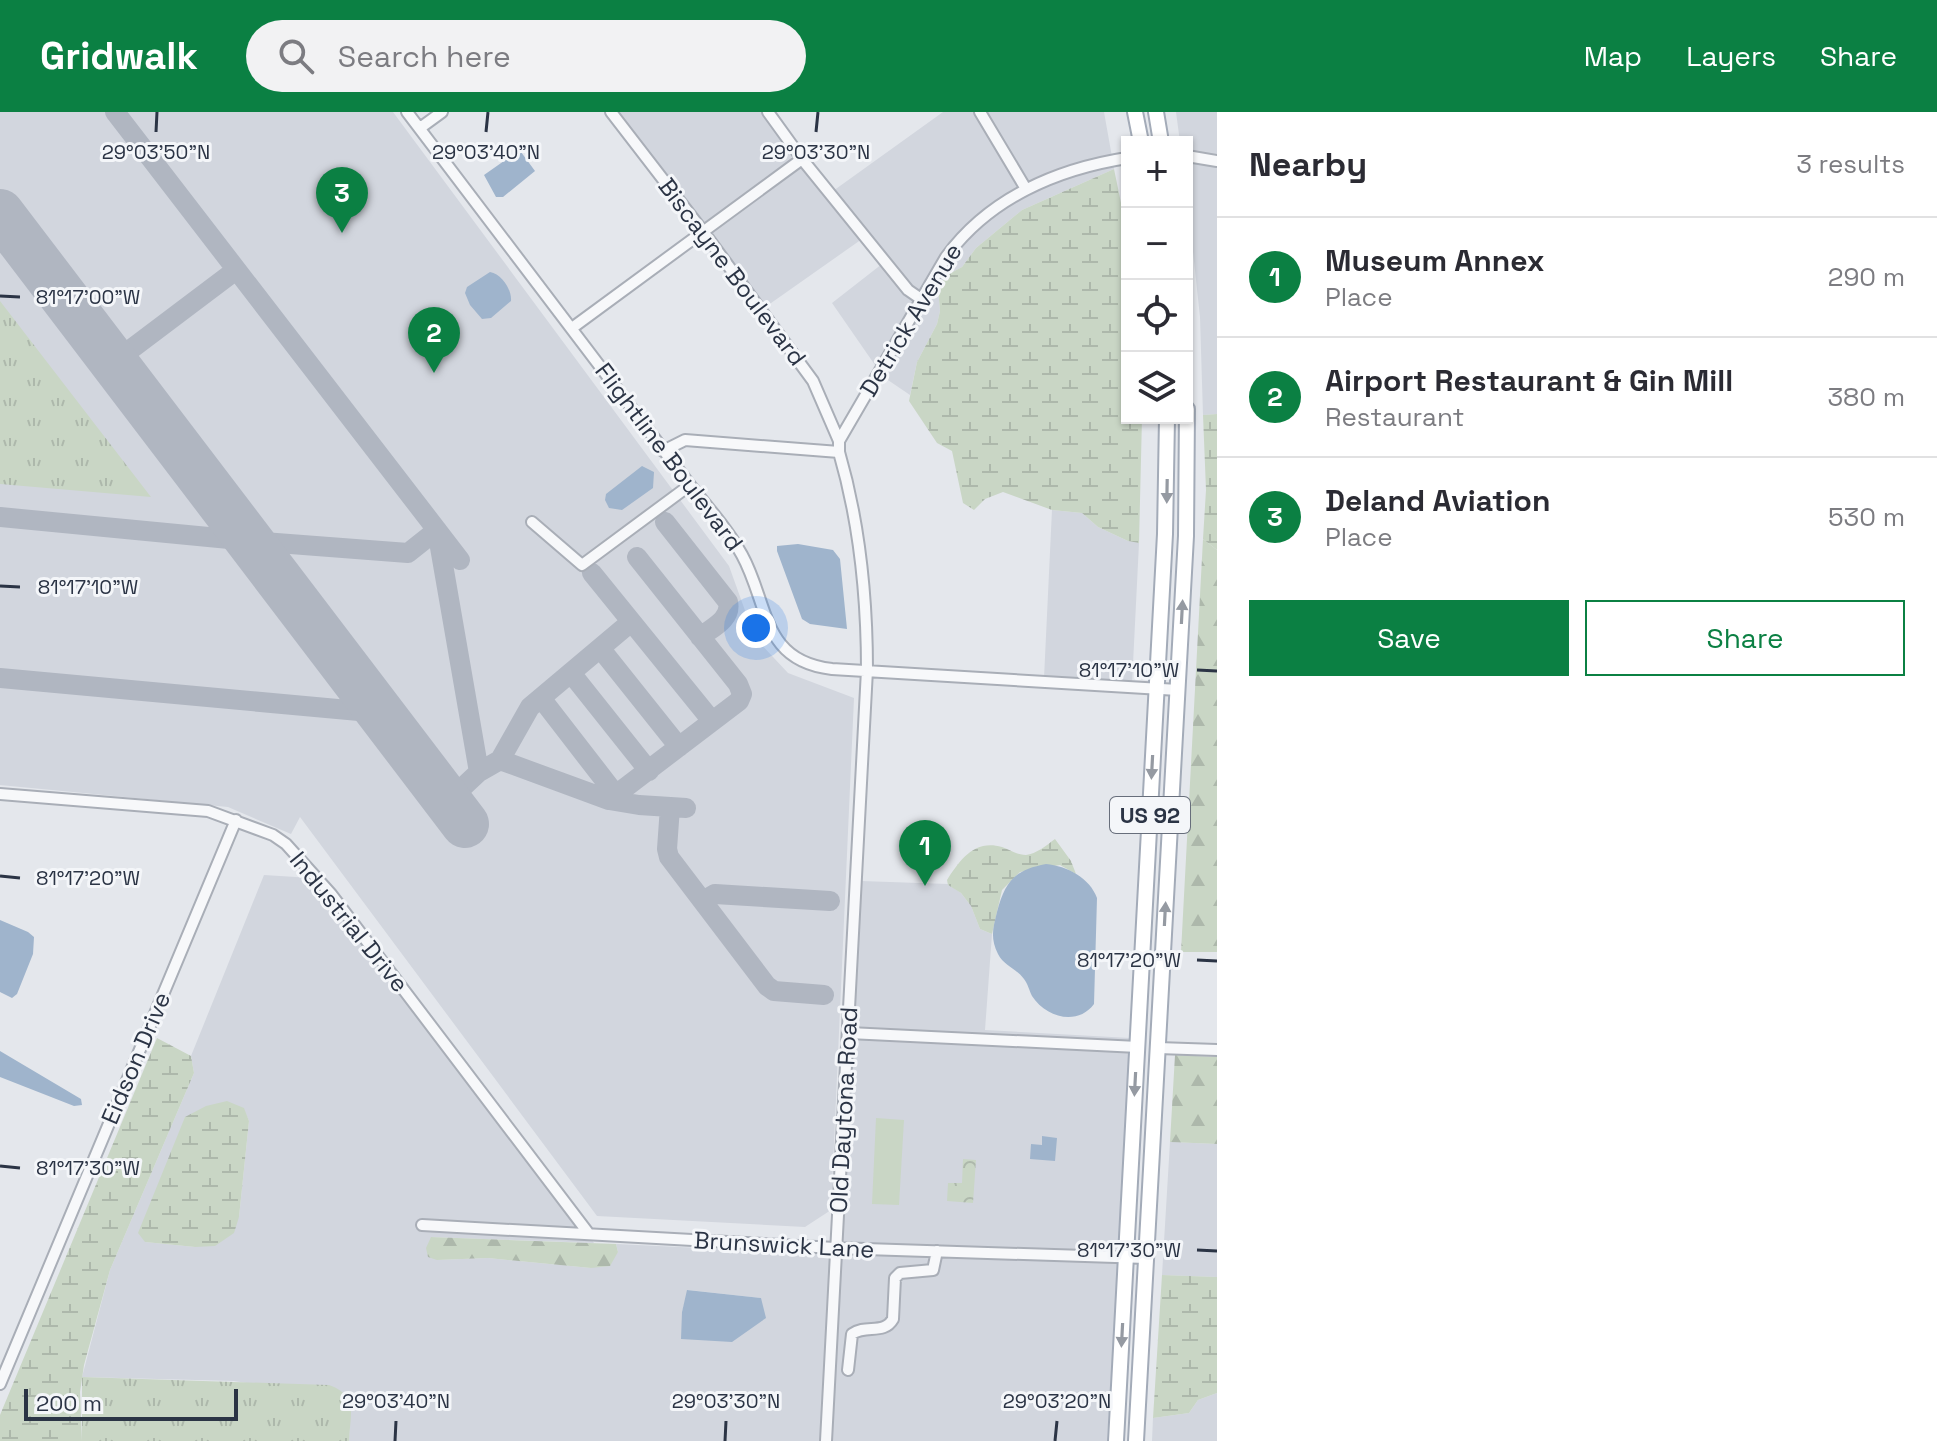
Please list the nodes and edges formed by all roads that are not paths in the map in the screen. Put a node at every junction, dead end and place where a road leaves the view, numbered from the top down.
1 (407, 112) edge
2 (442, 112) edge
3 (611, 112) edge
4 (768, 112) edge
5 (980, 112) edge
6 (1135, 112) edge
7 (1156, 112) edge
8 (1162, 112) edge
9 (420, 128) junction
10 (1140, 136) edge
11 (1160, 136) edge
12 (1193, 157) edge
13 (802, 159) junction
14 (1121, 159) edge
15 (1217, 161) edge
16 (1026, 189) junction
17 (702, 230) junction
18 (921, 299) junction
19 (572, 328) junction
20 (1167, 424) edge
21 (1187, 424) edge
22 (839, 446) junction
23 (1188, 446) junction
24 (1167, 447) junction
25 (663, 451) junction
26 (690, 485) junction
27 (532, 522) dead end
28 (867, 670) junction
29 (1157, 689) junction
30 (1178, 690) junction
31 (0, 794) edge
32 (236, 820) junction
33 (859, 827) joint
34 (1139, 1016) junction
35 (849, 1033) junction
36 (1138, 1047) junction
37 (1158, 1048) junction
38 (1217, 1050) edge
39 (1156, 1078) junction
40 (422, 1225) dead end
41 (589, 1234) junction
42 (835, 1248) junction
43 (937, 1251) junction
44 (1126, 1257) junction
45 (1146, 1258) junction
46 (848, 1370) dead end
47 (0, 1384) edge
48 (826, 1441) edge
49 (1116, 1441) edge
50 (1136, 1441) edge

1 - 9 street, Flightline Boulevard
2 - 9 street
3 - 17 street, Biscayne Boulevard
4 - 13 street
5 - 16 street
6 - 10 main road
7 - 11 main road
8 - 11 main road
9 - 19 street, Flightline Boulevard
12 - 15 street
13 - 17 street
13 - 18 street
14 - 16 street, Detrick Avenue
16 - 18 street, Detrick Avenue
17 - 19 street
17 - 22 street, Biscayne Boulevard
18 - 22 street, Detrick Avenue
19 - 25 street, Flightline Boulevard
20 - 24 main road, US 92
21 - 23 main road, US 92
22 - 25 street
22 - 28 street, Biscayne Boulevard
23 - 24 street
30 -> 23 main road, US 92
24 -> 29 main road, US 92
25 - 26 street, Flightline Boulevard
26 - 27 street
26 - 28 street, Flightline Boulevard
28 - 29 street, Flightline Boulevard
28 - 33 street, Biscayne Boulevard
29 - 30 street, Flightline Boulevard
29 -> 34 main road, US 92
37 -> 30 main road, US 92
31 - 32 street, Industrial Drive
32 - 41 street, Industrial Drive
32 - 47 street, Eidson Drive
33 - 35 street, Old Daytona Road
34 - 36 main road, US 92
34 - 37 main road
35 - 36 street
35 - 42 street, Old Daytona Road
36 - 39 main road
36 -> 44 main road, US 92
37 - 38 street
37 - 39 main road, US 92
39 - 45 main road, US 92
40 - 41 street, Brunswick Lane
41 - 42 street, Brunswick Lane
42 - 43 street, Brunswick Lane
42 - 48 street, Old Daytona Road
43 - 44 street, Brunswick Lane
43 - 46 street
44 - 45 street, Brunswick Lane
44 -> 49 main road, US 92
45 - 50 main road, US 92

